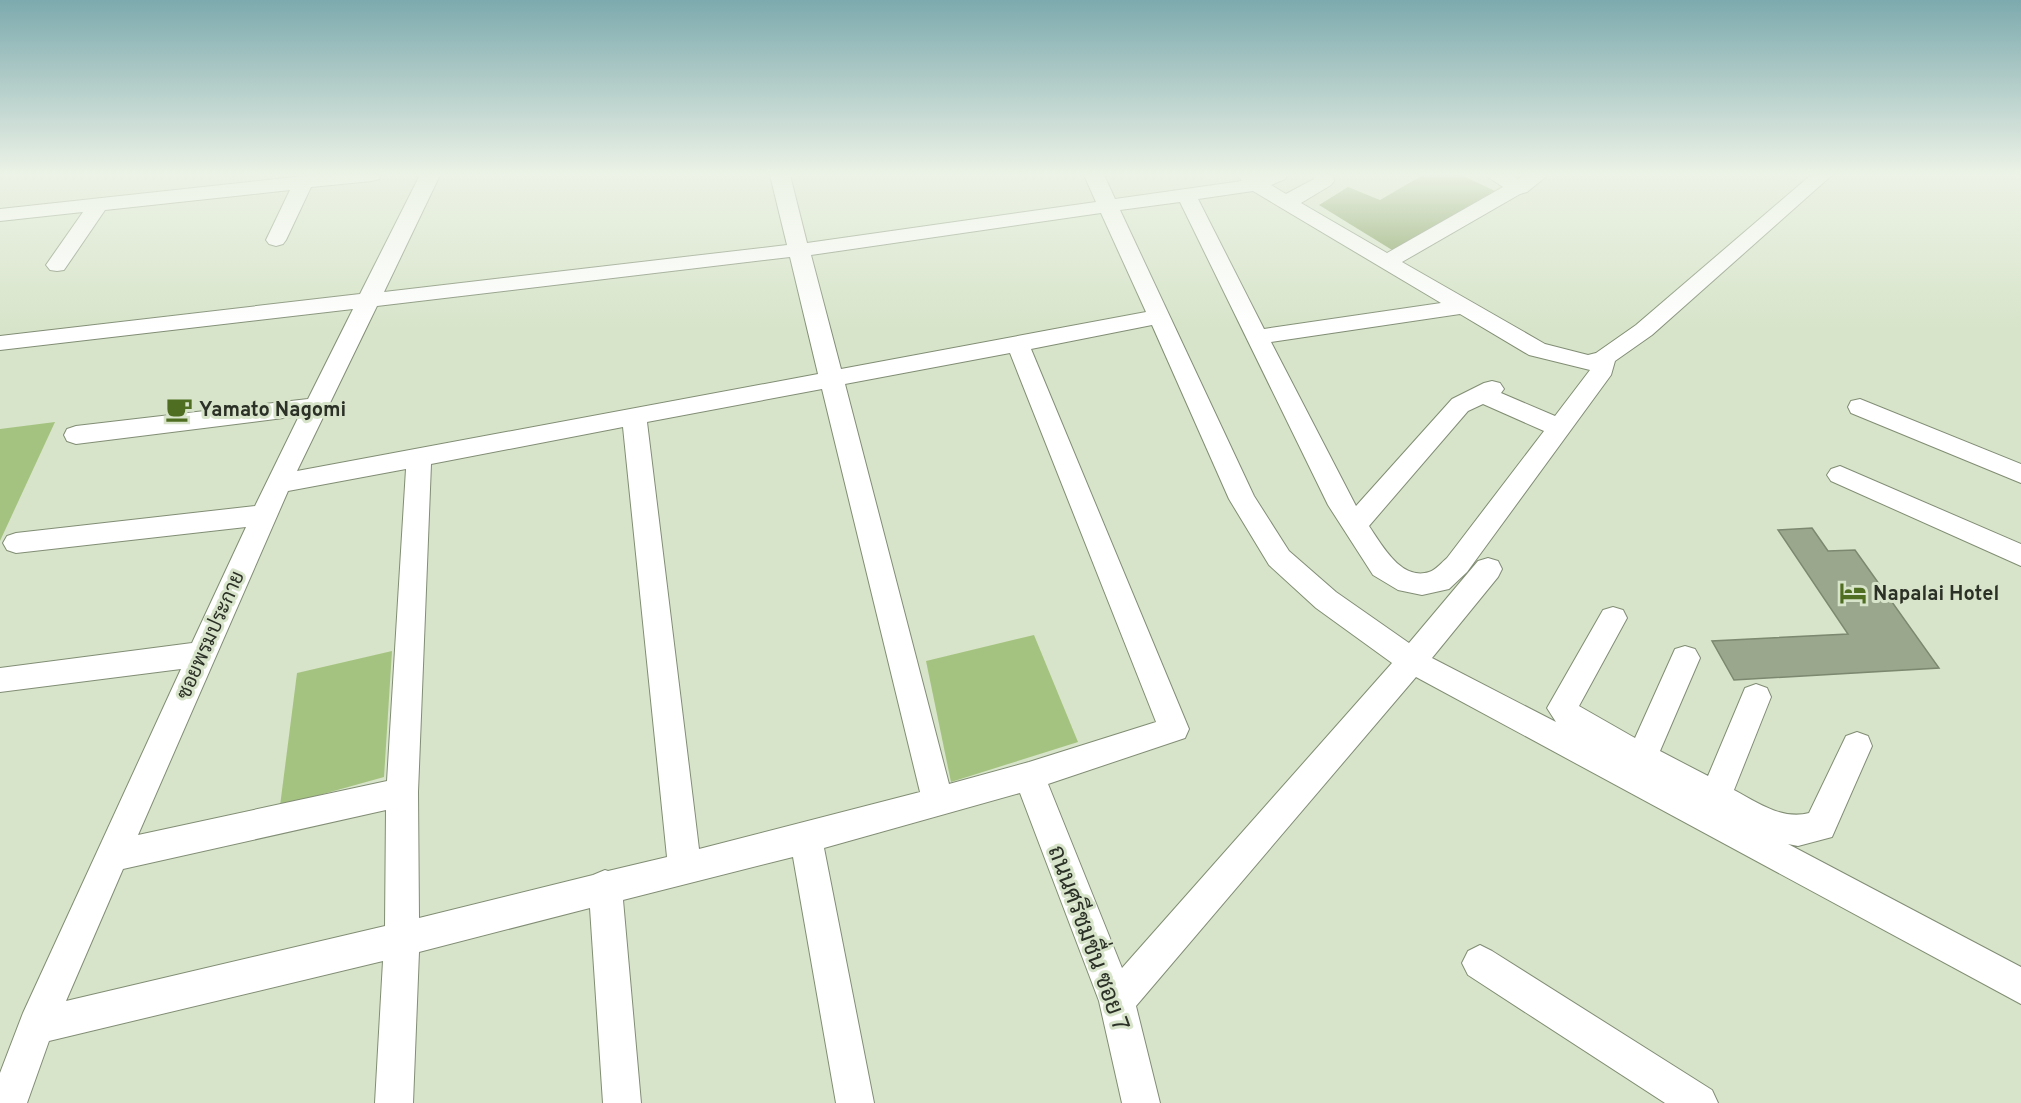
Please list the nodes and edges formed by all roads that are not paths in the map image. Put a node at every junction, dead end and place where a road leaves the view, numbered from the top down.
1 (83, 226) edge
2 (282, 226) edge
3 (404, 226) edge
4 (794, 226) edge
5 (973, 226) edge
6 (1117, 226) edge
7 (1202, 226) edge
8 (1326, 226) edge
9 (1450, 226) edge
10 (1759, 226) edge
11 (276, 240) dead end
12 (800, 250) junction
13 (1386, 262) junction
14 (57, 265) dead end
15 (368, 300) junction
16 (1462, 306) junction
17 (1159, 317) junction
18 (1257, 337) junction
19 (0, 343) edge
20 (1018, 344) junction
21 (1604, 358) junction
22 (833, 379) junction
23 (317, 406) junction
24 (1860, 407) dead end
25 (634, 417) junction
26 (1559, 428) junction
27 (76, 435) dead end
28 (419, 459) junction
29 (2021, 474) edge
30 (1840, 475) dead end
31 (278, 484) junction
32 (264, 515) junction
33 (1354, 525) junction
34 (16, 543) dead end
35 (2021, 556) edge
36 (1488, 569) dead end
37 (1614, 618) dead end
38 (202, 654) junction
39 (1685, 658) dead end
40 (1412, 661) junction
41 (0, 680) edge
42 (1756, 697) dead end
43 (1857, 746) dead end
44 (1642, 757) junction
45 (1029, 776) junction
46 (402, 792) junction
47 (1716, 796) junction
48 (938, 801) junction
49 (807, 838) junction
50 (112, 856) junction
51 (685, 868) junction
52 (605, 886) junction
53 (402, 939) junction
54 (1480, 963) dead end
55 (2021, 986) edge
56 (1117, 1000) junction
57 (19, 1049) edge
58 (8, 1103) edge
59 (394, 1103) edge
60 (622, 1103) edge
61 (855, 1103) edge
62 (1141, 1103) edge
63 (1699, 1103) edge

1 - 14 street
2 - 11 street
3 - 15 street, ซอยพรมประกาย
4 - 12 street
5 - 12 street
6 - 17 street
7 - 18 street
8 - 13 street
9 - 13 street
10 - 21 street
12 - 15 street
12 - 22 street
13 - 16 street
15 - 19 street
15 - 23 street, ซอยพรมประกาย
16 - 18 street
16 - 21 street
17 - 20 street
17 - 40 street
18 - 33 street
20 - 22 street
20 - 45 street
21 - 26 street
22 - 25 street
22 - 48 street
23 - 27 street
23 - 31 street, ซอยพรมประกาย
24 - 29 street
25 - 28 street
25 - 51 street
26 - 33 street
26 - 33 street
28 - 31 street
28 - 46 street
30 - 35 street
31 - 32 street, ซอยพรมประกาย
32 - 34 street
32 - 38 street, ซอยพรมประกาย
36 - 40 street
37 - 44 street
38 - 41 street
38 - 50 street, ซอยพรมประกาย
39 - 44 street
40 - 55 street
40 - 56 street
42 - 47 street
43 - 47 street
44 - 47 street
45 - 48 street
45 - 56 street, ถนนศรีชมชื่น ซอย 7
46 - 50 street
46 - 53 street
48 - 49 street
49 - 51 street
49 - 61 street
50 - 57 street, ซอยพรมประกาย
51 - 52 street
52 - 53 street
52 - 60 street
53 - 57 street
53 - 59 street
54 - 63 street
56 - 62 street, ถนนศรีชมชื่น ซอย 7
57 - 58 street, ซอยพรมประกาย

